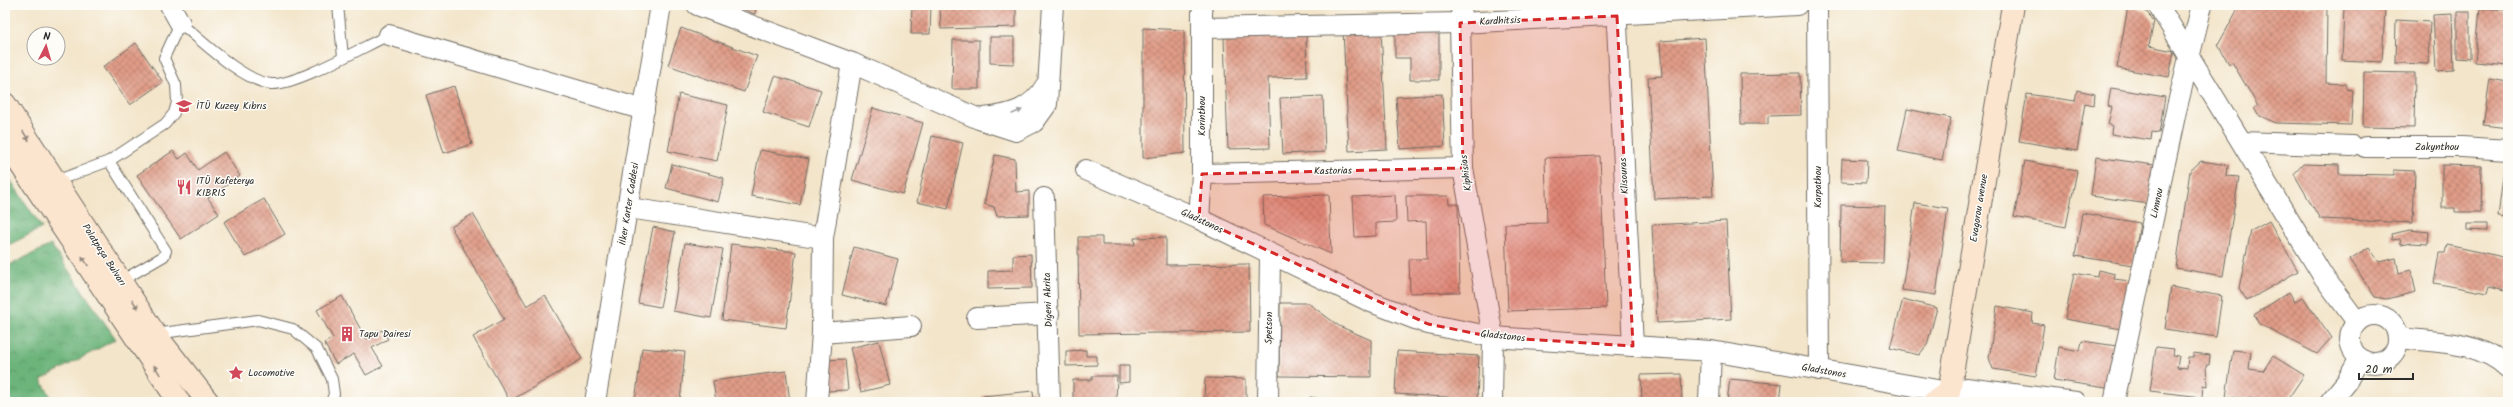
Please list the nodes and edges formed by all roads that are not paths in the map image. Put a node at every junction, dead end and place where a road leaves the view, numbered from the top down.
1 (170, 5) edge
2 (338, 5) edge
3 (661, 5) edge
4 (697, 5) edge
5 (1053, 5) edge
6 (1797, 5) edge
7 (1817, 5) edge
8 (2013, 5) edge
9 (2158, 5) edge
10 (2202, 5) edge
11 (1616, 10) edge
12 (1461, 15) junction
13 (1202, 20) joint
14 (180, 23) junction
15 (389, 35) joint
16 (2189, 55) junction
17 (343, 57) junction
18 (852, 63) junction
19 (5, 104) edge
20 (644, 110) junction
21 (5, 141) edge
22 (2242, 142) junction
23 (2508, 150) edge
24 (109, 161) junction
25 (1464, 168) junction
26 (1086, 170) dead end
27 (1202, 174) junction
28 (56, 181) junction
29 (1044, 198) dead end
30 (629, 208) junction
31 (1199, 219) junction
32 (823, 238) junction
33 (1270, 254) junction
34 (121, 281) junction
35 (1048, 314) junction
36 (977, 318) dead end
37 (2357, 322) junction
38 (911, 326) dead end
39 (822, 333) junction
40 (1494, 337) junction
41 (2399, 338) junction
42 (147, 339) junction
43 (1633, 346) junction
44 (1711, 351) junction
45 (2360, 358) junction
46 (2508, 367) edge
47 (1819, 370) junction
48 (1942, 397) edge
49 (179, 402) edge
50 (208, 402) edge
51 (331, 402) edge
52 (595, 402) edge
53 (817, 402) edge
54 (1050, 402) edge
55 (1268, 402) edge
56 (1492, 402) edge
57 (1709, 402) edge
58 (2076, 402) edge
59 (2114, 402) edge
60 (2330, 402) edge

1 - 14 street
2 - 17 lane
3 - 20 street, İlker Karter Caddesi
4 - 18 street
5 - 18 street
6 - 11 street, Kardhitsis
7 - 47 street, Karpathou
8 - 48 main road, Evagorou avenue
9 - 16 street
10 - 16 street, Limnou
11 - 12 street, Kardhitsis
11 - 43 street, Klisouras
12 - 13 street, Kardhitsis
12 - 25 street, Kiphisias
13 - 27 street, Korinthou
14 - 17 lane
14 - 24 lane
15 - 17 lane
15 - 20 street
16 - 22 street
16 - 59 street, Limnou
18 - 32 street
19 -> 28 main road, Polatpaşa Bulvarı
20 - 30 street, İlker Karter Caddesi
42 -> 21 main road, Polatpaşa Bulvarı
22 - 23 street, Zakynthou
22 - 37 street
24 - 28 lane
24 - 34 lane
25 - 27 street, Kastorias
25 - 40 street, Kiphisias
26 - 31 street, Gladstonos
27 - 31 street, Korinthou
28 - 34 main road, Polatpaşa Bulvarı
29 - 35 street, Digeni Akrita
30 - 32 street
30 - 52 street, İlker Karter Caddesi
31 - 33 street, Gladstonos
32 - 39 street
33 - 40 street, Gladstonos
33 - 55 street, Spetson
34 -> 42 main road, Polatpaşa Bulvarı
35 - 36 street
35 - 54 street, Digeni Akrita
37 - 41 street
37 - 45 street
38 - 39 street
39 - 53 street
40 - 43 street, Gladstonos
40 - 56 street, Kiphisias
41 - 45 street
41 - 46 street
49 -> 42 main road, Polatpaşa Bulvarı
42 - 50 main road, Polatpaşa Bulvarı
42 - 51 lane
43 - 44 street, Gladstonos
44 - 47 street, Gladstonos
44 - 57 street
45 - 60 street
47 - 48 street, Gladstonos
48 - 58 street

